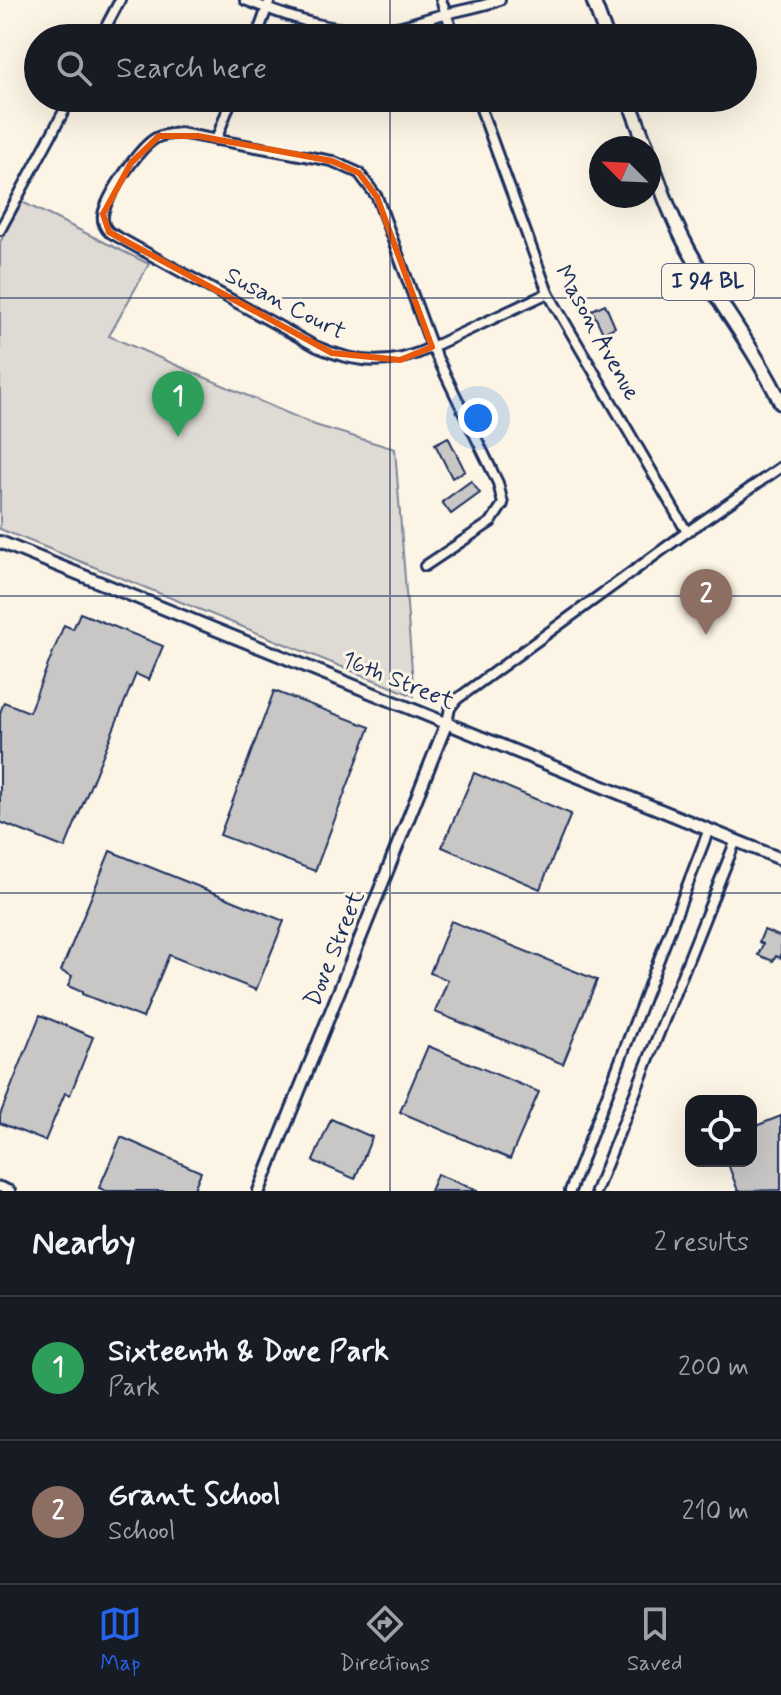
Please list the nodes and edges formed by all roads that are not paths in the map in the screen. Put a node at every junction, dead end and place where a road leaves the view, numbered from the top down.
1 (120, 0) edge
2 (245, 0) edge
3 (441, 0) edge
4 (500, 0) edge
5 (593, 0) edge
6 (268, 4) edge
7 (446, 14) junction
8 (107, 24) edge
9 (261, 24) edge
10 (318, 24) edge
11 (410, 24) edge
12 (450, 24) edge
13 (602, 24) edge
14 (63, 112) edge
15 (227, 112) edge
16 (482, 112) edge
17 (633, 112) edge
18 (642, 136) edge
19 (216, 140) junction
20 (661, 184) edge
21 (0, 230) edge
22 (548, 293) junction
23 (432, 347) junction
24 (781, 403) edge
25 (781, 467) edge
26 (687, 532) junction
27 (0, 542) edge
28 (425, 566) dead end
29 (447, 722) junction
30 (709, 829) junction
31 (736, 840) junction
32 (781, 859) edge
33 (0, 1187) edge
34 (10, 1191) edge
35 (259, 1191) edge
36 (570, 1191) edge
37 (596, 1191) edge

1 - 8 street
2 - 6 street
3 - 7 street
4 - 7 street
5 - 13 main road
6 - 9 street
6 - 10 street
7 - 11 street
7 - 12 street
14 - 21 street
15 - 19 street
16 - 22 street, Mason Avenue
17 - 18 main road
19 - 23 street
19 - 23 street, Susan Court
20 - 24 main road, I 94 BL
22 - 23 street, Susan Court
22 - 26 street, Mason Avenue
23 - 28 street
25 - 26 street
26 - 29 street
27 - 29 street, 16th Street
29 - 30 street, 16th Street
29 - 35 street, Dove Street
30 - 31 street, 16th Street
30 - 36 street
31 - 32 street, 16th Street
31 - 37 street
33 - 34 street

